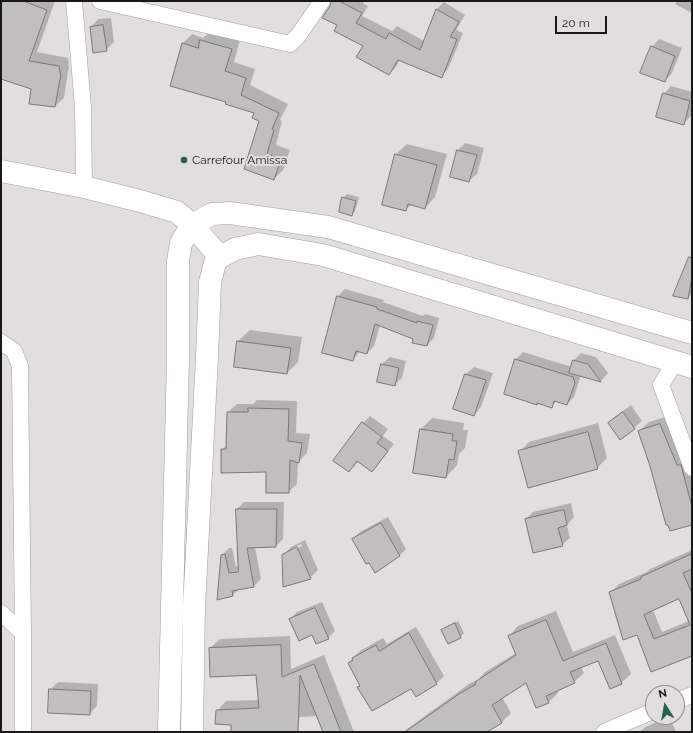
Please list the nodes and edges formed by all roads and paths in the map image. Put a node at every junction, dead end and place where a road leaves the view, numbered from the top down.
1 (74, 1) edge
2 (100, 1) edge
3 (322, 1) edge
4 (1, 171) edge
5 (84, 187) junction
6 (192, 225) junction
7 (220, 257) junction
8 (692, 333) edge
9 (1, 342) edge
10 (684, 365) edge
11 (692, 468) edge
12 (1, 613) edge
13 (23, 633) junction
14 (645, 714) edge
15 (22, 732) edge
16 (169, 732) edge
17 (192, 732) edge
18 (604, 732) edge

1 - 5 street
2 - 3 street
4 - 5 street
5 - 6 street
6 - 7 street
6 - 8 street
6 - 16 street
7 - 10 street
7 - 17 street
9 - 13 street
10 - 11 street
12 - 13 street
13 - 15 street
14 - 18 street

